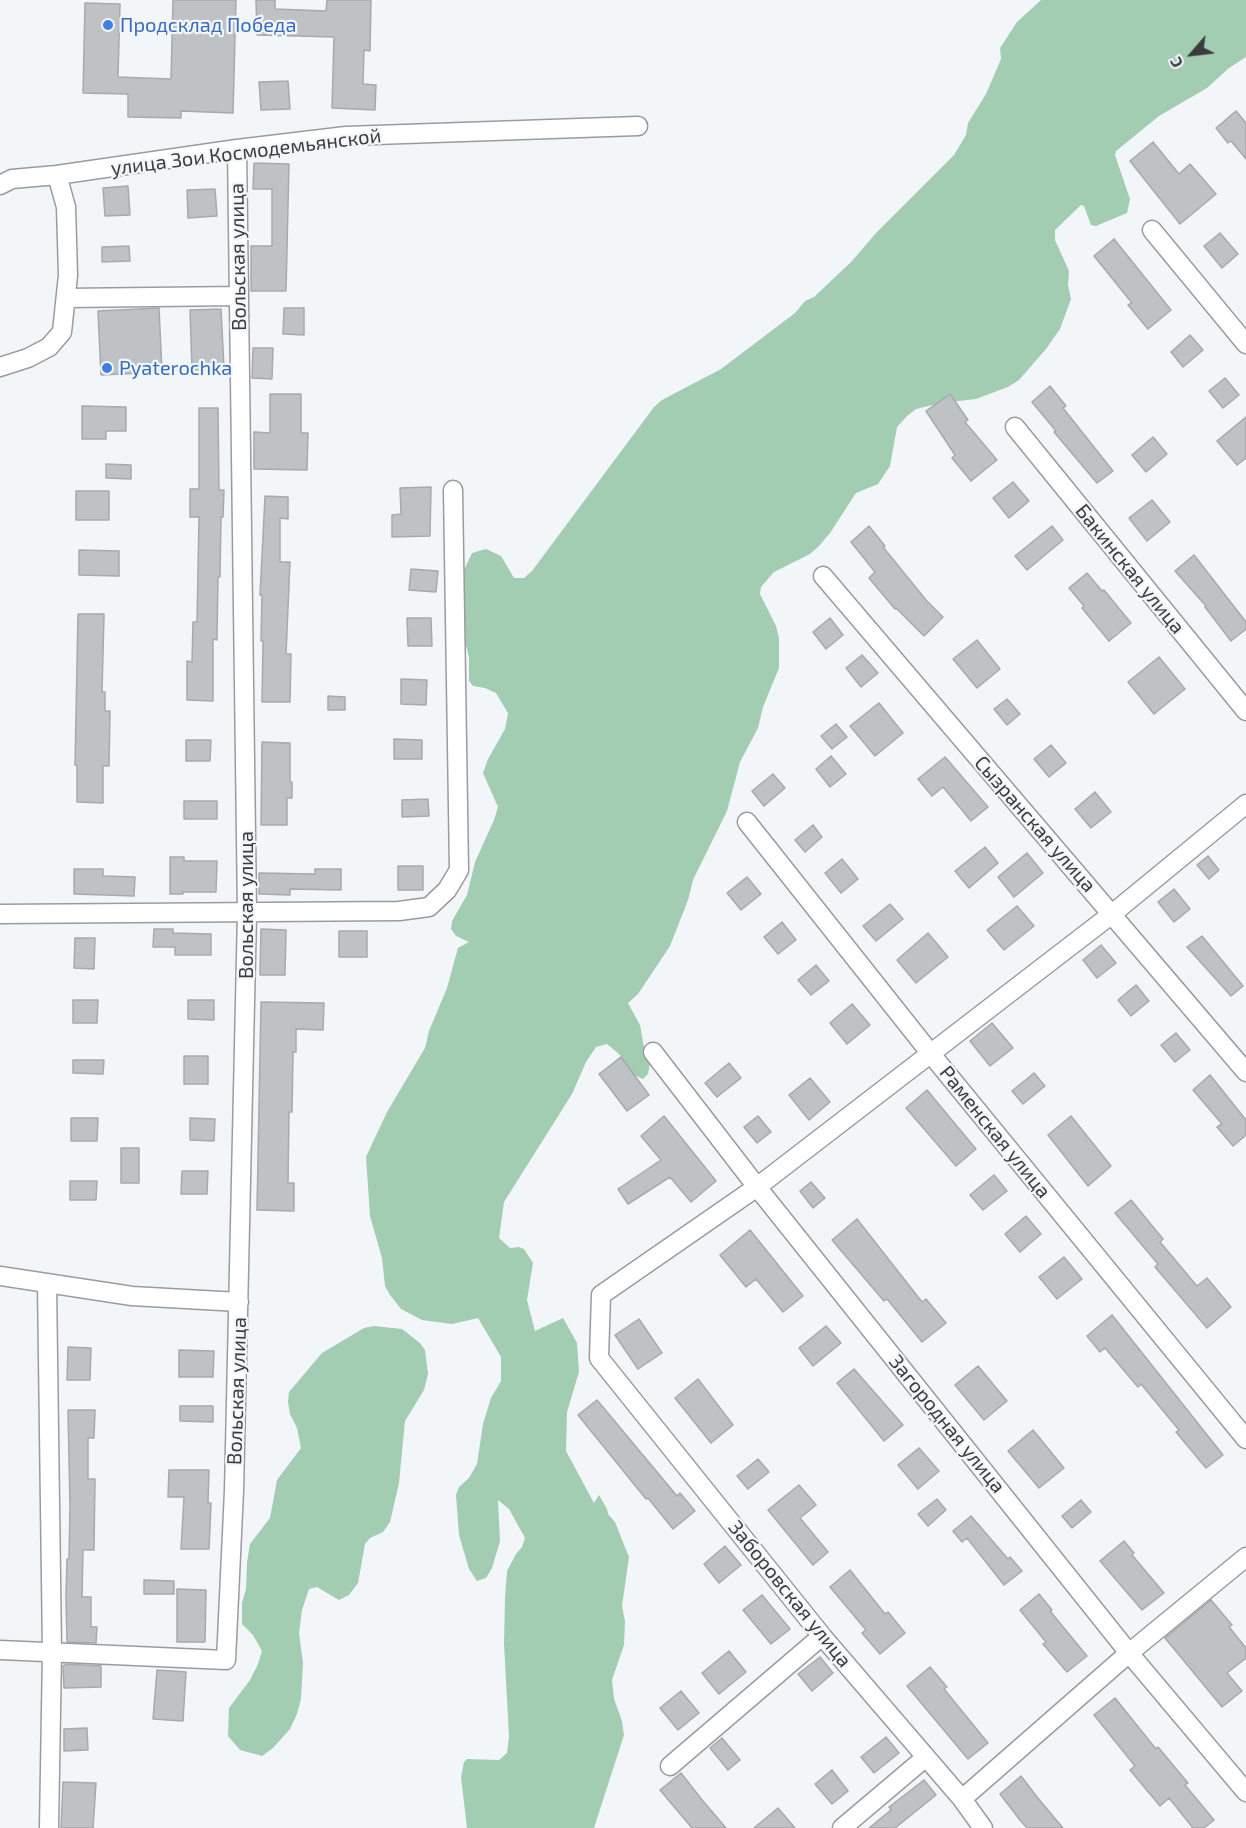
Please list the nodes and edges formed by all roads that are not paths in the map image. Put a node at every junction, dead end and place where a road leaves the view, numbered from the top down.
1 (638, 126) dead end
2 (237, 149) junction
3 (57, 175) junction
4 (0, 184) edge
5 (1152, 230) dead end
6 (239, 296) junction
7 (67, 298) junction
8 (1246, 344) edge
9 (0, 366) edge
10 (1015, 427) dead end
11 (453, 490) dead end
12 (823, 576) dead end
13 (1246, 711) edge
14 (1246, 804) edge
15 (747, 822) dead end
16 (247, 913) junction
17 (0, 914) edge
18 (1112, 914) junction
19 (653, 1052) dead end
20 (931, 1054) junction
21 (1246, 1072) edge
22 (757, 1187) junction
23 (0, 1276) edge
24 (47, 1284) junction
25 (239, 1302) junction
26 (1246, 1439) edge
27 (1246, 1557) edge
28 (822, 1636) junction
29 (0, 1650) edge
30 (52, 1652) junction
31 (1129, 1653) junction
32 (926, 1757) junction
33 (670, 1766) dead end
34 (1246, 1792) edge
35 (962, 1799) junction
36 (49, 1828) edge
37 (842, 1828) edge
38 (983, 1828) edge

1 - 2 street, улица Зои Космодемьянской
2 - 3 street, улица Зои Космодемьянской
2 - 6 street, Вольская улица
3 - 4 street, улица Зои Космодемьянской
3 - 7 street
5 - 8 street
6 - 7 street
6 - 16 street, Вольская улица
7 - 9 street
10 - 13 street, Бакинская улица
11 - 16 street
12 - 18 street, Сызранская улица
14 - 18 street
15 - 20 street, Раменская улица
16 - 17 street
16 - 25 street, Вольская улица
18 - 20 street
18 - 21 street, Сызранская улица
19 - 22 street, Загородная улица
20 - 22 street
20 - 26 street, Раменская улица
22 - 28 street, Заборовская улица
22 - 31 street, Загородная улица
23 - 24 street
24 - 25 street
24 - 30 street
25 - 30 street, Вольская улица
27 - 31 street
28 - 32 street, Заборовская улица
28 - 33 street
29 - 30 street
30 - 36 street
31 - 34 street, Загородная улица
31 - 35 street
32 - 35 street, Заборовская улица
32 - 37 street
35 - 38 street, Заборовская улица

